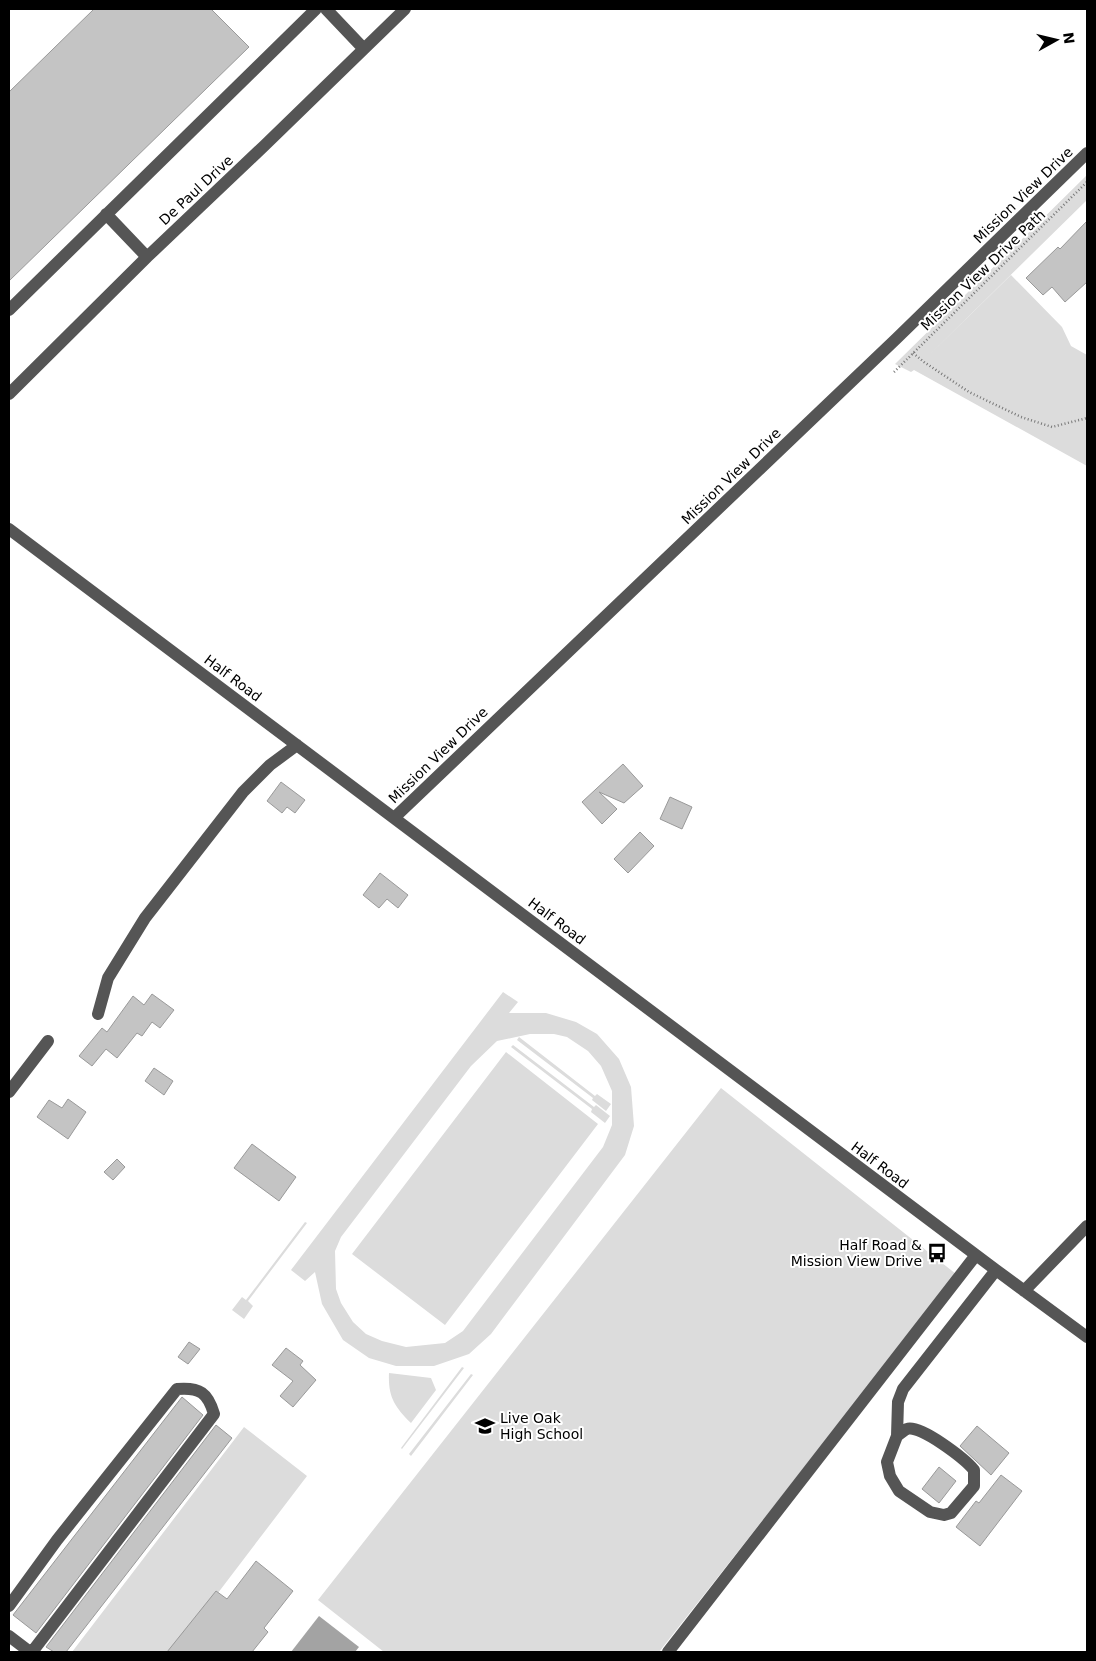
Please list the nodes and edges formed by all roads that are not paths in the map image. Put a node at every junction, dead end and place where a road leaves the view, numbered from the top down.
1 (316, 9) edge
2 (326, 9) edge
3 (405, 9) edge
4 (363, 48) junction
5 (1087, 153) edge
6 (106, 214) junction
7 (147, 257) junction
8 (9, 310) edge
9 (9, 394) edge
10 (9, 529) edge
11 (296, 745) junction
12 (394, 818) junction
13 (98, 1014) dead end
14 (48, 1041) dead end
15 (9, 1092) edge
16 (1087, 1226) edge
17 (976, 1255) junction
18 (996, 1270) junction
19 (1024, 1291) junction
20 (1087, 1337) edge
21 (897, 1436) junction
22 (9, 1606) edge
23 (9, 1636) edge
24 (31, 1652) edge
25 (668, 1652) edge

1 - 6 street
2 - 4 street
3 - 4 street, De Paul Drive
4 - 7 street, De Paul Drive
5 - 12 street, Mission View Drive
6 - 7 street
6 - 8 street
7 - 9 street, De Paul Drive
10 - 11 street, Half Road
11 - 12 street, Half Road
11 - 13 street
12 - 17 street, Half Road
14 - 15 street
16 - 19 street
17 - 18 street, Half Road
17 - 25 street
18 - 19 street, Half Road
18 - 21 street
19 - 20 street, Half Road
21 - 21 street
22 - 24 street
23 - 24 street

